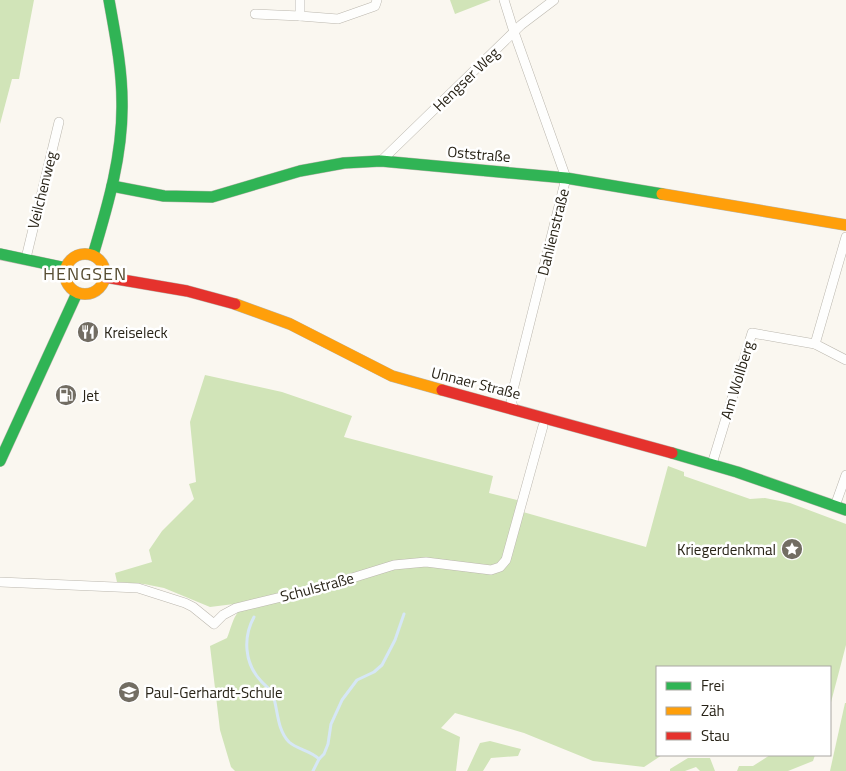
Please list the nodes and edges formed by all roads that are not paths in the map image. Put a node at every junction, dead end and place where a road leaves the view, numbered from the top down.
1 (109, 0) edge
2 (300, 0) edge
3 (377, 0) edge
4 (504, 0) edge
5 (554, 0) edge
6 (255, 14) dead end
7 (300, 16) junction
8 (514, 32) junction
9 (59, 122) dead end
10 (381, 161) junction
11 (566, 178) junction
12 (112, 186) junction
13 (846, 225) edge
14 (846, 237) edge
15 (0, 254) edge
16 (92, 256) junction
17 (26, 258) junction
18 (66, 268) junction
19 (105, 277) junction
20 (77, 293) junction
21 (815, 344) junction
22 (846, 360) edge
23 (513, 408) junction
24 (543, 426) dead end
25 (0, 461) edge
26 (712, 464) junction
27 (846, 475) edge
28 (840, 508) edge
29 (0, 582) edge

1 - 12 main road
2 - 7 street
3 - 7 street
4 - 8 street, Dahlienstraße
5 - 8 street, Hengser Weg
6 - 7 street
8 - 10 street, Hengser Weg
8 - 11 street, Dahlienstraße
9 - 17 street, Veilchenweg
10 - 11 main road, Oststraße
10 - 12 main road, Oststraße
11 - 13 main road, Oststraße
11 - 23 street, Dahlienstraße
12 - 16 main road
14 - 21 street
15 - 17 main road
16 - 18 main road
16 - 19 main road
17 - 18 main road
18 - 20 main road
19 - 20 main road
19 - 23 main road, Unnaer Straße
20 - 25 main road
21 - 22 street, Am Wollberg
21 - 26 street, Am Wollberg
23 - 26 main road, Unnaer Straße
24 - 29 street, Schulstraße
26 - 28 main road, Unnaer Straße
27 - 28 street

